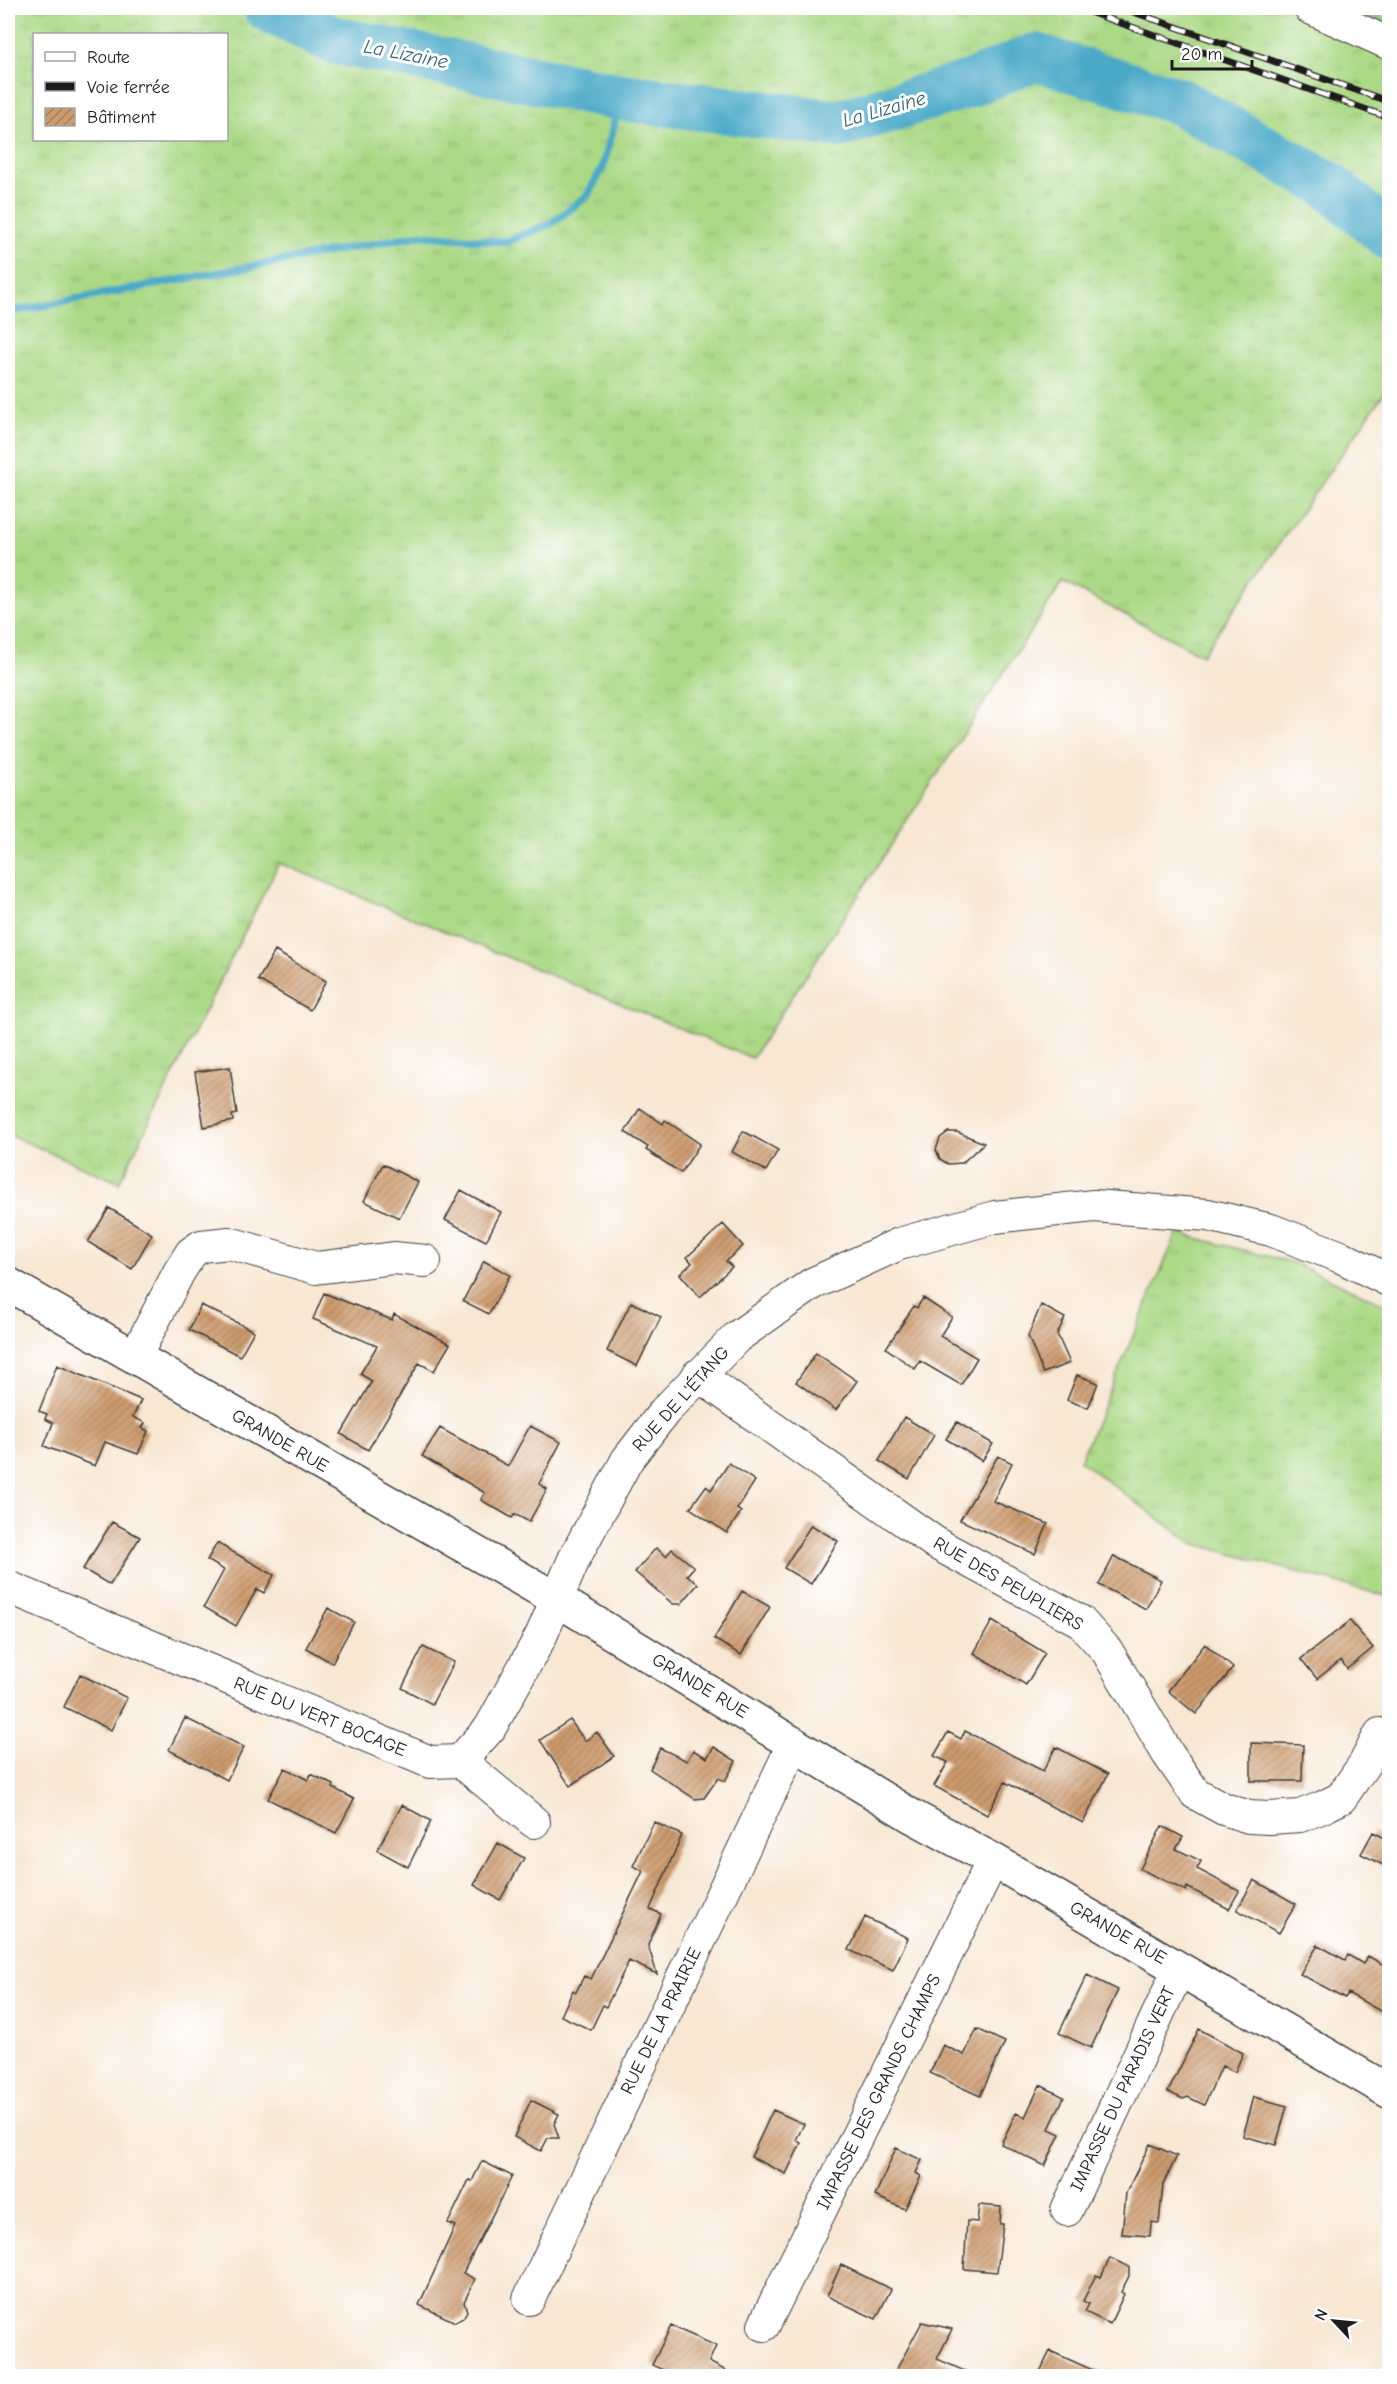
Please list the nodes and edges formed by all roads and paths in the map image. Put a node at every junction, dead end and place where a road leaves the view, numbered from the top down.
1 (1310, 8) edge
2 (1389, 44) edge
3 (425, 1261) dead end
4 (1389, 1281) edge
5 (8, 1284) edge
6 (135, 1357) junction
7 (698, 1375) junction
8 (8, 1587) edge
9 (558, 1600) junction
10 (1380, 1734) dead end
11 (794, 1743) junction
12 (460, 1761) junction
13 (534, 1822) dead end
14 (993, 1860) junction
15 (1179, 1969) junction
16 (1389, 2092) edge
17 (1067, 2210) dead end
18 (529, 2299) dead end
19 (764, 2325) dead end

1 - 2 street
3 - 6 street
4 - 7 street, RUE DE L'ÉTANG
5 - 6 street, GRANDE RUE
6 - 9 street, GRANDE RUE
7 - 9 street, RUE DE L'ÉTANG
7 - 10 street, RUE DES PEUPLIERS
8 - 12 street, RUE DU VERT BOCAGE
9 - 11 street, GRANDE RUE
9 - 12 street
11 - 14 street, GRANDE RUE
11 - 18 street, RUE DE LA PRAIRIE
12 - 13 street
14 - 15 street, GRANDE RUE
14 - 19 street, IMPASSE DES GRANDS CHAMPS
15 - 16 street, GRANDE RUE
15 - 17 street, IMPASSE DU PARADIS VERT

